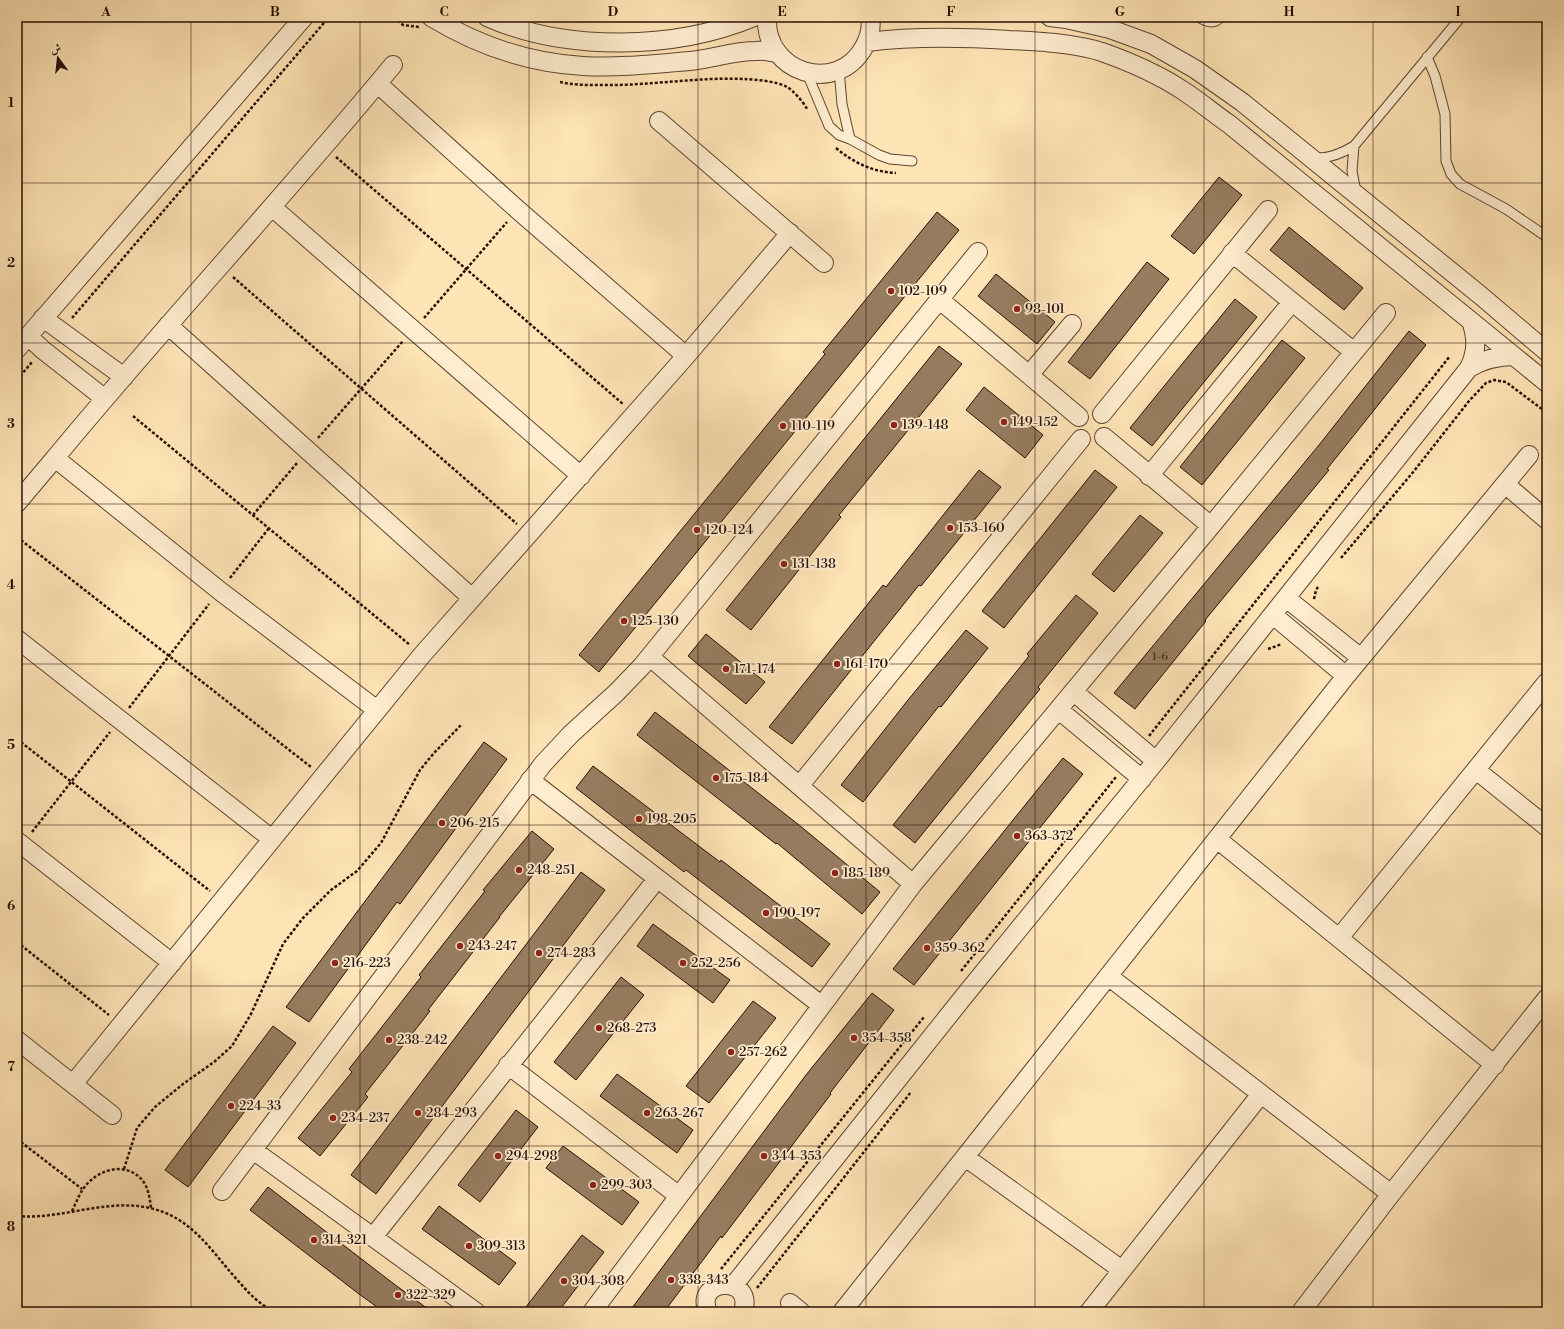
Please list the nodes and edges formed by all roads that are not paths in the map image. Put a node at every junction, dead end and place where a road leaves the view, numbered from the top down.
1 (304, 17) edge
2 (487, 17) edge
3 (754, 17) edge
4 (767, 17) edge
5 (870, 17) edge
6 (1050, 17) edge
7 (1198, 17) edge
8 (1221, 17) edge
9 (1461, 17) edge
10 (428, 24) edge
11 (867, 42) junction
12 (777, 53) junction
13 (1427, 57) junction
14 (393, 66) dead end
15 (840, 70) junction
16 (807, 73) junction
17 (378, 84) junction
18 (659, 121) dead end
19 (850, 139) junction
20 (1354, 146) junction
21 (1312, 158) junction
22 (912, 161) dead end
23 (1356, 195) junction
24 (272, 207) junction
25 (1268, 210) dead end
26 (790, 233) junction
27 (1547, 237) edge
28 (978, 252) dead end
29 (1232, 253) junction
30 (824, 263) dead end
31 (940, 300) junction
32 (1292, 302) junction
33 (1386, 313) dead end
34 (43, 318) junction
35 (1471, 321) junction
36 (1072, 324) dead end
37 (168, 325) junction
38 (22, 343) edge
39 (1354, 352) junction
40 (1547, 352) edge
41 (686, 356) junction
42 (1514, 356) junction
43 (1469, 368) junction
44 (1029, 375) junction
45 (124, 377) junction
46 (1547, 383) edge
47 (104, 398) junction
48 (1102, 414) junction
49 (1079, 417) junction
50 (1104, 437) junction
51 (1081, 439) junction
52 (1529, 455) dead end
53 (55, 458) junction
54 (581, 476) junction
55 (1149, 476) junction
56 (1506, 484) junction
57 (17, 503) edge
58 (1547, 520) edge
59 (1211, 526) junction
60 (472, 598) junction
61 (1286, 598) junction
62 (1273, 615) junction
63 (17, 639) edge
64 (650, 657) junction
65 (1361, 658) junction
66 (1346, 676) junction
67 (1547, 682) edge
68 (1074, 692) junction
69 (377, 710) junction
70 (1059, 710) junction
71 (1156, 761) junction
72 (1476, 770) junction
73 (1142, 779) junction
74 (530, 780) junction
75 (800, 785) junction
76 (1547, 827) edge
77 (272, 839) junction
78 (1217, 839) junction
79 (20, 843) edge
80 (657, 879) junction
81 (913, 884) junction
82 (1339, 938) junction
83 (172, 963) junction
84 (1108, 976) junction
85 (1547, 998) edge
86 (821, 1006) junction
87 (17, 1040) edge
88 (508, 1065) junction
89 (1495, 1065) junction
90 (73, 1084) junction
91 (1261, 1094) junction
92 (112, 1114) dead end
93 (253, 1150) junction
94 (965, 1157) junction
95 (222, 1191) dead end
96 (1391, 1194) junction
97 (679, 1196) junction
98 (373, 1237) junction
99 (1122, 1270) junction
100 (733, 1286) junction
101 (476, 1312) edge
102 (592, 1312) edge
103 (708, 1312) edge
104 (743, 1312) edge
105 (842, 1312) edge
106 (1089, 1312) edge
107 (1301, 1312) edge

1 - 34 street
2 - 3 street
4 - 12 street
5 - 11 street
6 - 21 street
7 - 8 lane
9 - 13 lane
10 - 12 street
11 - 15 street
11 - 35 street
12 - 16 street
13 - 20 lane
13 - 27 lane
14 - 17 street
15 - 16 street
15 - 19 lane
16 - 19 lane
17 - 24 street
17 - 41 street
18 - 26 street
19 - 22 lane
20 - 21 lane
20 - 23 lane
21 - 23 street
23 - 40 street
24 - 37 street
24 - 54 street
25 - 29 street
26 - 30 street
26 - 41 street
28 - 31 street
29 - 32 street
29 - 48 street
31 - 44 street
31 - 64 street
32 - 39 street
32 - 55 street
33 - 39 street
34 - 38 street
34 - 45 street
35 - 42 street
35 - 43 street
36 - 44 street
37 - 45 street
37 - 60 street
38 - 47 street
39 - 59 street
41 - 54 street
42 - 43 street
42 - 46 street
43 - 61 street
44 - 49 street
45 - 47 street
47 - 53 street
48 - 49 street
48 - 50 street
49 - 51 street
50 - 51 street
50 - 55 street
51 - 75 street
52 - 56 street
53 - 57 street
53 - 69 street
54 - 60 street
55 - 59 street
56 - 58 street
56 - 65 street
59 - 68 street
60 - 69 street
61 - 62 street
61 - 65 street
62 - 66 street
62 - 71 street
63 - 77 street
64 - 74 street
64 - 75 street
65 - 66 street
66 - 78 street
67 - 72 street
68 - 70 street
68 - 71 street
69 - 77 street
70 - 73 street
70 - 81 street
71 - 73 street
72 - 76 street
72 - 82 street
73 - 100 street
74 - 80 street
74 - 93 street
75 - 81 street
77 - 83 street
78 - 82 street
78 - 84 street
79 - 83 street
80 - 86 street
80 - 88 street
81 - 86 street
82 - 89 street
83 - 90 street
84 - 91 street
84 - 94 street
85 - 89 street
86 - 97 street
87 - 90 street
88 - 97 street
88 - 98 street
89 - 96 street
90 - 92 street
91 - 96 street
91 - 99 street
93 - 95 street
93 - 98 street
94 - 99 street
94 - 105 street
96 - 107 street
97 - 102 street
98 - 101 street
99 - 106 street
100 - 103 street
100 - 104 street

